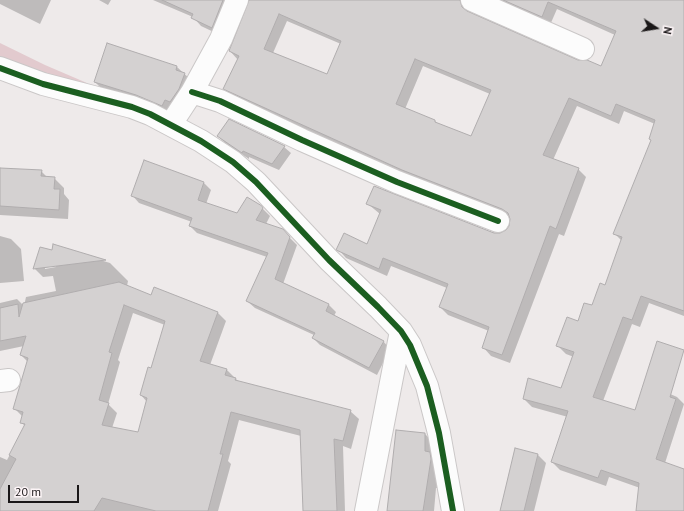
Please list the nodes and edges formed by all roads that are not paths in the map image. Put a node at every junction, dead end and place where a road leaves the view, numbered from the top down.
1 (237, 0) edge
2 (472, 0) edge
3 (583, 49) dead end
4 (0, 68) edge
5 (192, 92) junction
6 (171, 124) junction
7 (498, 221) dead end
8 (400, 331) junction
9 (366, 511) edge
10 (453, 511) edge

1 - 5 street
2 - 3 street
4 - 6 street
5 - 6 street
5 - 7 street
6 - 8 street
8 - 9 street
8 - 10 street

